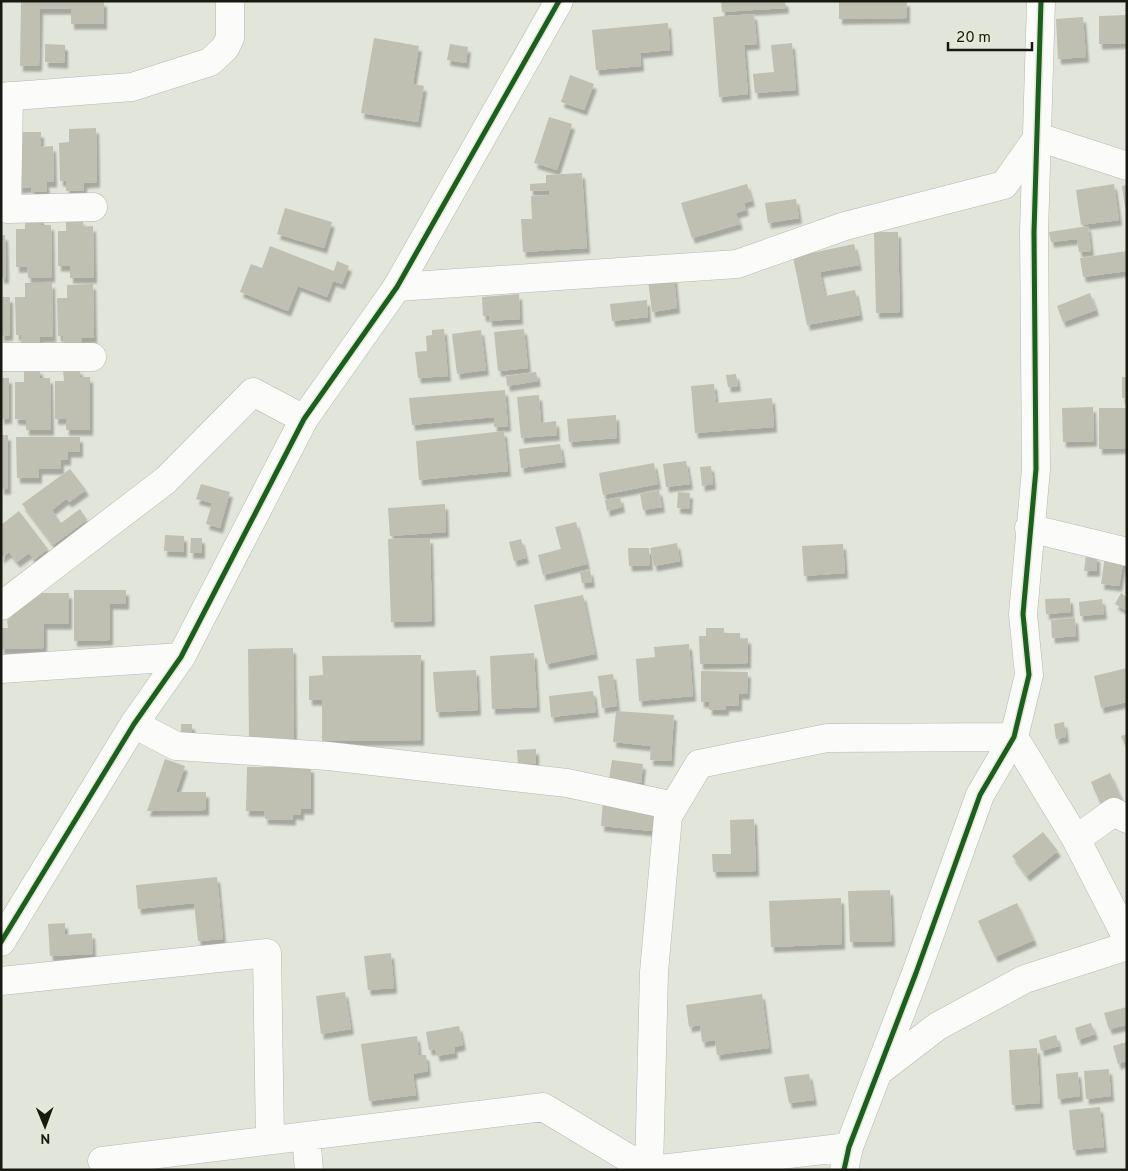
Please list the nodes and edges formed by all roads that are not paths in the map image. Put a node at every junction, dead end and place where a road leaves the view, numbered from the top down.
1 (230, 1) edge
2 (559, 1) edge
3 (1041, 1) edge
4 (5, 97) edge
5 (1038, 137) junction
6 (1127, 166) edge
7 (94, 207) dead end
8 (397, 287) junction
9 (92, 357) dead end
10 (1, 358) edge
11 (304, 419) junction
12 (1029, 528) junction
13 (1127, 552) edge
14 (1, 606) edge
15 (181, 657) junction
16 (1, 668) edge
17 (134, 724) junction
18 (1014, 737) junction
19 (674, 806) junction
20 (1123, 812) edge
21 (1076, 839) junction
22 (1127, 938) edge
23 (1, 942) edge
24 (1127, 946) edge
25 (1, 982) edge
26 (878, 1072) junction
27 (306, 1136) junction
28 (270, 1140) junction
29 (846, 1158) edge
30 (102, 1161) dead end
31 (309, 1170) edge
32 (649, 1170) edge

1 - 4 street
2 - 8 street
3 - 5 street
4 - 7 street
5 - 6 street
5 - 8 street
5 - 12 street
8 - 11 street
9 - 10 street
11 - 14 street
11 - 15 street
12 - 13 street
12 - 18 street
15 - 16 street
15 - 17 street
17 - 19 street
17 - 23 street
18 - 19 street
18 - 21 street
18 - 26 street
19 - 32 street
20 - 21 street
21 - 22 street
24 - 26 street
25 - 28 street
26 - 29 street
27 - 28 street
27 - 31 street
27 - 32 street
28 - 30 street
29 - 32 street

